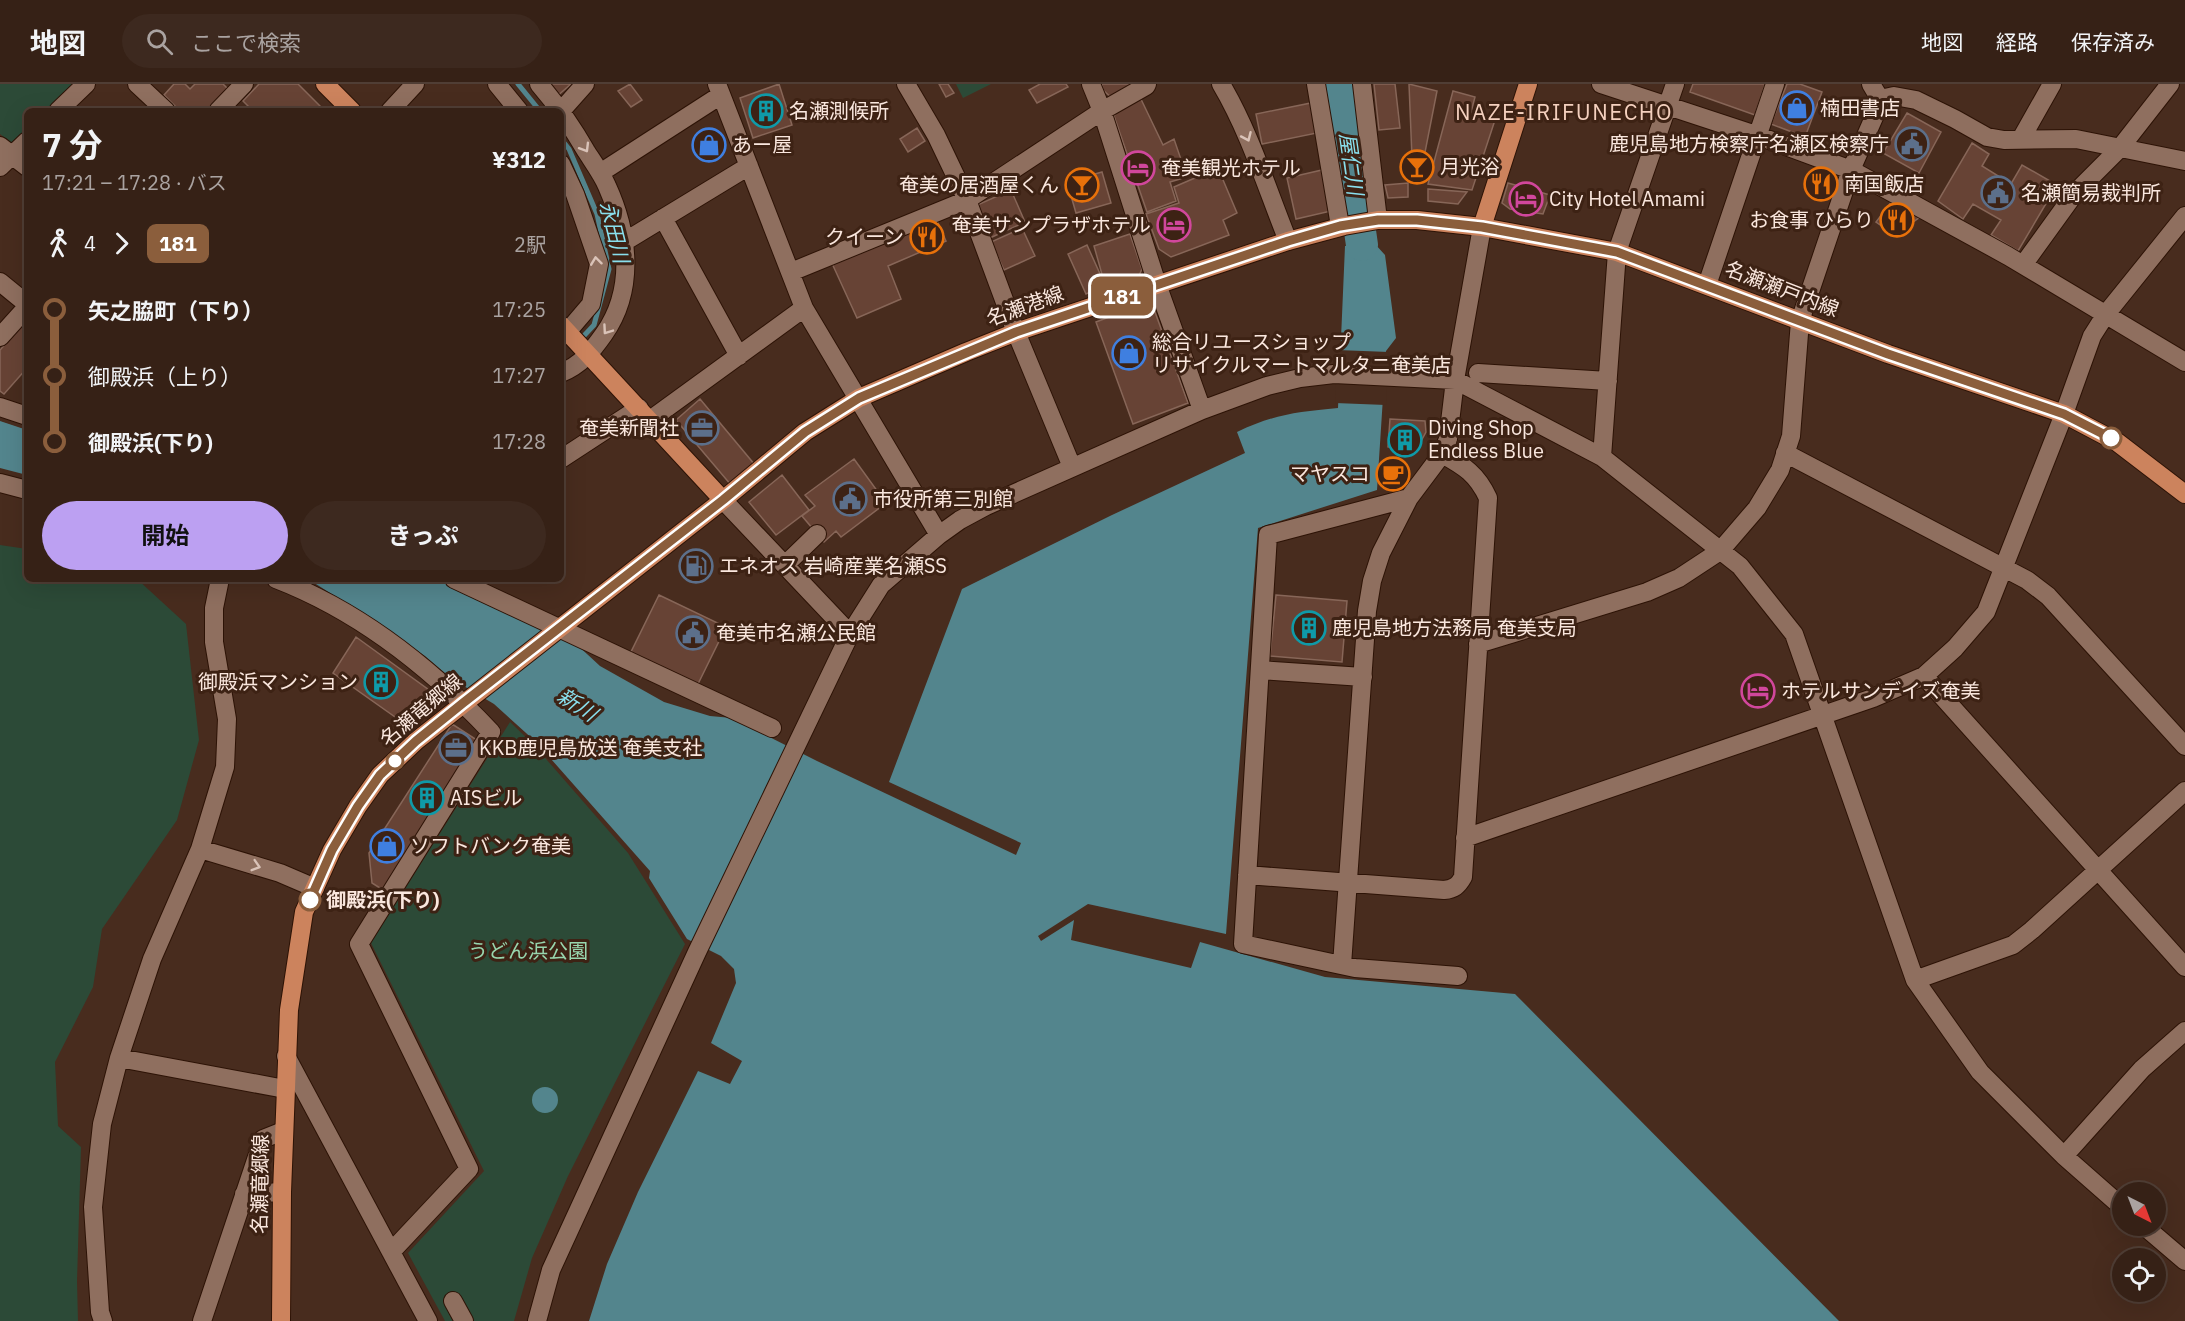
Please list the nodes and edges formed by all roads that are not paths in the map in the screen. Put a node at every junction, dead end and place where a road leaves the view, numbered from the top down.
1 (86, 84) edge
2 (137, 84) edge
3 (244, 84) edge
4 (326, 84) edge
5 (415, 84) edge
6 (497, 84) edge
7 (538, 84) edge
8 (585, 84) edge
9 (906, 84) edge
10 (1091, 84) edge
11 (1147, 84) edge
12 (1221, 84) edge
13 (1316, 84) edge
14 (1362, 84) edge
15 (1528, 84) edge
16 (1601, 84) edge
17 (1675, 84) edge
18 (1774, 84) edge
19 (2052, 84) edge
20 (2170, 84) edge
21 (719, 89) edge
22 (1876, 91) edge
23 (1666, 106) junction
24 (61, 108) edge
25 (163, 108) edge
26 (221, 108) edge
27 (349, 108) edge
28 (393, 108) edge
29 (517, 108) edge
30 (559, 108) edge
31 (563, 108) edge
32 (1102, 111) junction
33 (564, 115) edge
34 (1756, 135) junction
35 (2021, 139) junction
36 (24, 143) edge
37 (2120, 148) junction
38 (4, 156) edge
39 (2185, 161) edge
40 (24, 166) edge
41 (748, 166) junction
42 (564, 170) edge
43 (1851, 170) junction
44 (600, 173) junction
45 (967, 200) junction
46 (2185, 216) edge
47 (663, 218) junction
48 (1375, 221) junction
49 (1342, 226) junction
50 (1482, 227) junction
51 (1288, 241) junction
52 (624, 242) junction
53 (1617, 252) junction
54 (2023, 265) junction
55 (791, 272) junction
56 (0, 282) edge
57 (1157, 284) junction
58 (1707, 285) junction
59 (24, 303) edge
60 (804, 308) junction
61 (24, 309) edge
62 (2106, 314) junction
63 (1800, 321) junction
64 (564, 330) edge
65 (564, 332) edge
66 (1016, 332) junction
67 (0, 337) edge
68 (590, 355) junction
69 (739, 356) junction
70 (2185, 362) edge
71 (564, 372) edge
72 (1478, 373) dead end
73 (1455, 380) junction
74 (1608, 381) junction
75 (859, 398) junction
76 (0, 407) edge
77 (1202, 410) junction
78 (645, 414) junction
79 (2064, 414) junction
80 (24, 415) edge
81 (1785, 453) junction
82 (1442, 454) junction
83 (564, 457) edge
84 (1602, 457) junction
85 (1072, 467) junction
86 (0, 483) edge
87 (24, 489) edge
88 (2185, 494) edge
89 (1409, 498) junction
90 (723, 500) junction
91 (817, 534) dead end
92 (939, 535) junction
93 (1720, 551) junction
94 (785, 565) junction
95 (2004, 568) junction
96 (219, 582) edge
97 (284, 582) edge
98 (474, 583) edge
99 (557, 630) junction
100 (850, 634) junction
101 (1478, 644) junction
102 (1260, 670) junction
103 (1924, 676) junction
104 (1363, 677) junction
105 (465, 701) junction
106 (1823, 715) junction
107 (772, 728) dead end
108 (2185, 746) edge
109 (2185, 791) edge
110 (1465, 838) junction
111 (200, 849) junction
112 (2098, 870) junction
113 (1247, 875) junction
114 (1349, 883) junction
115 (315, 888) junction
116 (1342, 965) junction
117 (2185, 967) edge
118 (1458, 976) dead end
119 (1915, 980) junction
120 (2185, 1031) edge
121 (286, 1056) junction
122 (119, 1058) junction
123 (285, 1089) junction
124 (283, 1131) junction
125 (2064, 1156) junction
126 (282, 1192) junction
127 (244, 1194) junction
128 (2112, 1198) edge
129 (2156, 1236) edge
130 (391, 1252) junction
131 (2185, 1261) edge
132 (453, 1301) dead end
133 (103, 1321) edge
134 (202, 1321) edge
135 (281, 1321) edge
136 (428, 1321) edge
137 (464, 1321) edge
138 (537, 1321) edge

1 - 24 street
2 - 25 street
3 - 26 street
4 - 27 main road
5 - 28 street
6 - 29 street
7 - 30 street
8 - 31 street
9 - 45 street
10 - 32 street
11 - 32 street
12 -> 51 street
13 - 49 street
14 - 48 street
15 - 50 main road
16 - 23 street
17 - 23 street
18 - 34 street
19 - 35 street
20 - 37 street
21 - 41 street
21 - 44 street
22 - 35 street
22 - 43 street
23 - 34 street
23 - 53 street
32 - 45 street
32 - 57 street
33 -> 44 street
34 - 43 street
34 - 58 street
35 - 37 street
36 - 38 street
37 - 39 street
37 - 54 street
38 - 40 street
41 - 47 street
41 - 55 street
64 -> 42 street
43 - 54 street
43 - 63 street
44 - 52 street
45 - 55 street
45 - 66 street
46 - 62 street
47 - 52 street
47 - 69 street
48 - 49 main road, 名瀬港線
48 - 50 main road, 名瀬港線
49 - 51 main road, 名瀬港線
50 - 53 main road, 名瀬瀬戸内線
50 - 73 street
51 - 57 main road, 名瀬港線
52 -> 68 street
53 - 58 main road, 名瀬瀬戸内線
53 - 74 street
54 - 62 street
55 - 60 street
56 - 59 street
57 - 66 main road, 名瀬港線
57 - 77 street
58 - 63 main road, 名瀬瀬戸内線
60 - 69 street
60 - 75 street
61 - 67 street
62 - 70 street
62 - 79 street
63 - 79 main road, 名瀬瀬戸内線
63 - 81 street
65 - 68 main road
66 - 75 main road, 名瀬港線
66 - 85 street
68 - 71 street
68 - 78 main road
69 - 78 street
72 - 74 street
73 - 77 street
73 - 82 street
73 - 84 street
74 - 84 street
75 - 90 main road, 名瀬港線
75 - 92 street
76 - 80 street
77 - 85 street
78 - 83 street
78 - 90 main road
79 - 88 main road, 名瀬瀬戸内線
79 - 95 street
81 - 93 street
81 - 95 street
82 - 89 street
82 - 101 street
84 - 93 street
85 - 92 street
86 - 87 street
89 - 102 street
89 - 104 street
90 - 94 street
90 - 99 main road, 名瀬竜郷線
91 - 94 street
92 - 100 street
93 - 101 street
93 - 106 street
94 - 100 street
95 - 103 street
95 - 108 street
96 - 111 street
97 - 105 street
98 - 99 street
99 - 105 main road, 名瀬竜郷線
99 - 107 street
100 - 138 street
101 - 110 street
102 - 104 street
102 - 113 street
103 - 106 street
103 - 112 street
104 - 114 street
105 - 115 main road, 名瀬竜郷線
105 - 130 street
106 - 110 street
106 - 119 street
109 - 112 street
110 - 114 street
111 -> 115 street
111 - 122 street
112 - 117 street
112 - 119 street
113 - 114 street
113 - 116 street
114 - 116 street
115 - 121 main road, 名瀬竜郷線
116 - 118 street
119 - 125 street
120 - 125 street
121 - 123 main road, 名瀬竜郷線
121 - 130 street
122 - 123 street
122 - 133 street
123 - 124 main road, 名瀬竜郷線
124 - 126 main road, 名瀬竜郷線
124 - 127 street
125 - 128 street
126 - 127 street
126 - 135 main road, 名瀬竜郷線
127 - 134 street
129 - 131 street
130 - 136 street
132 - 137 street

